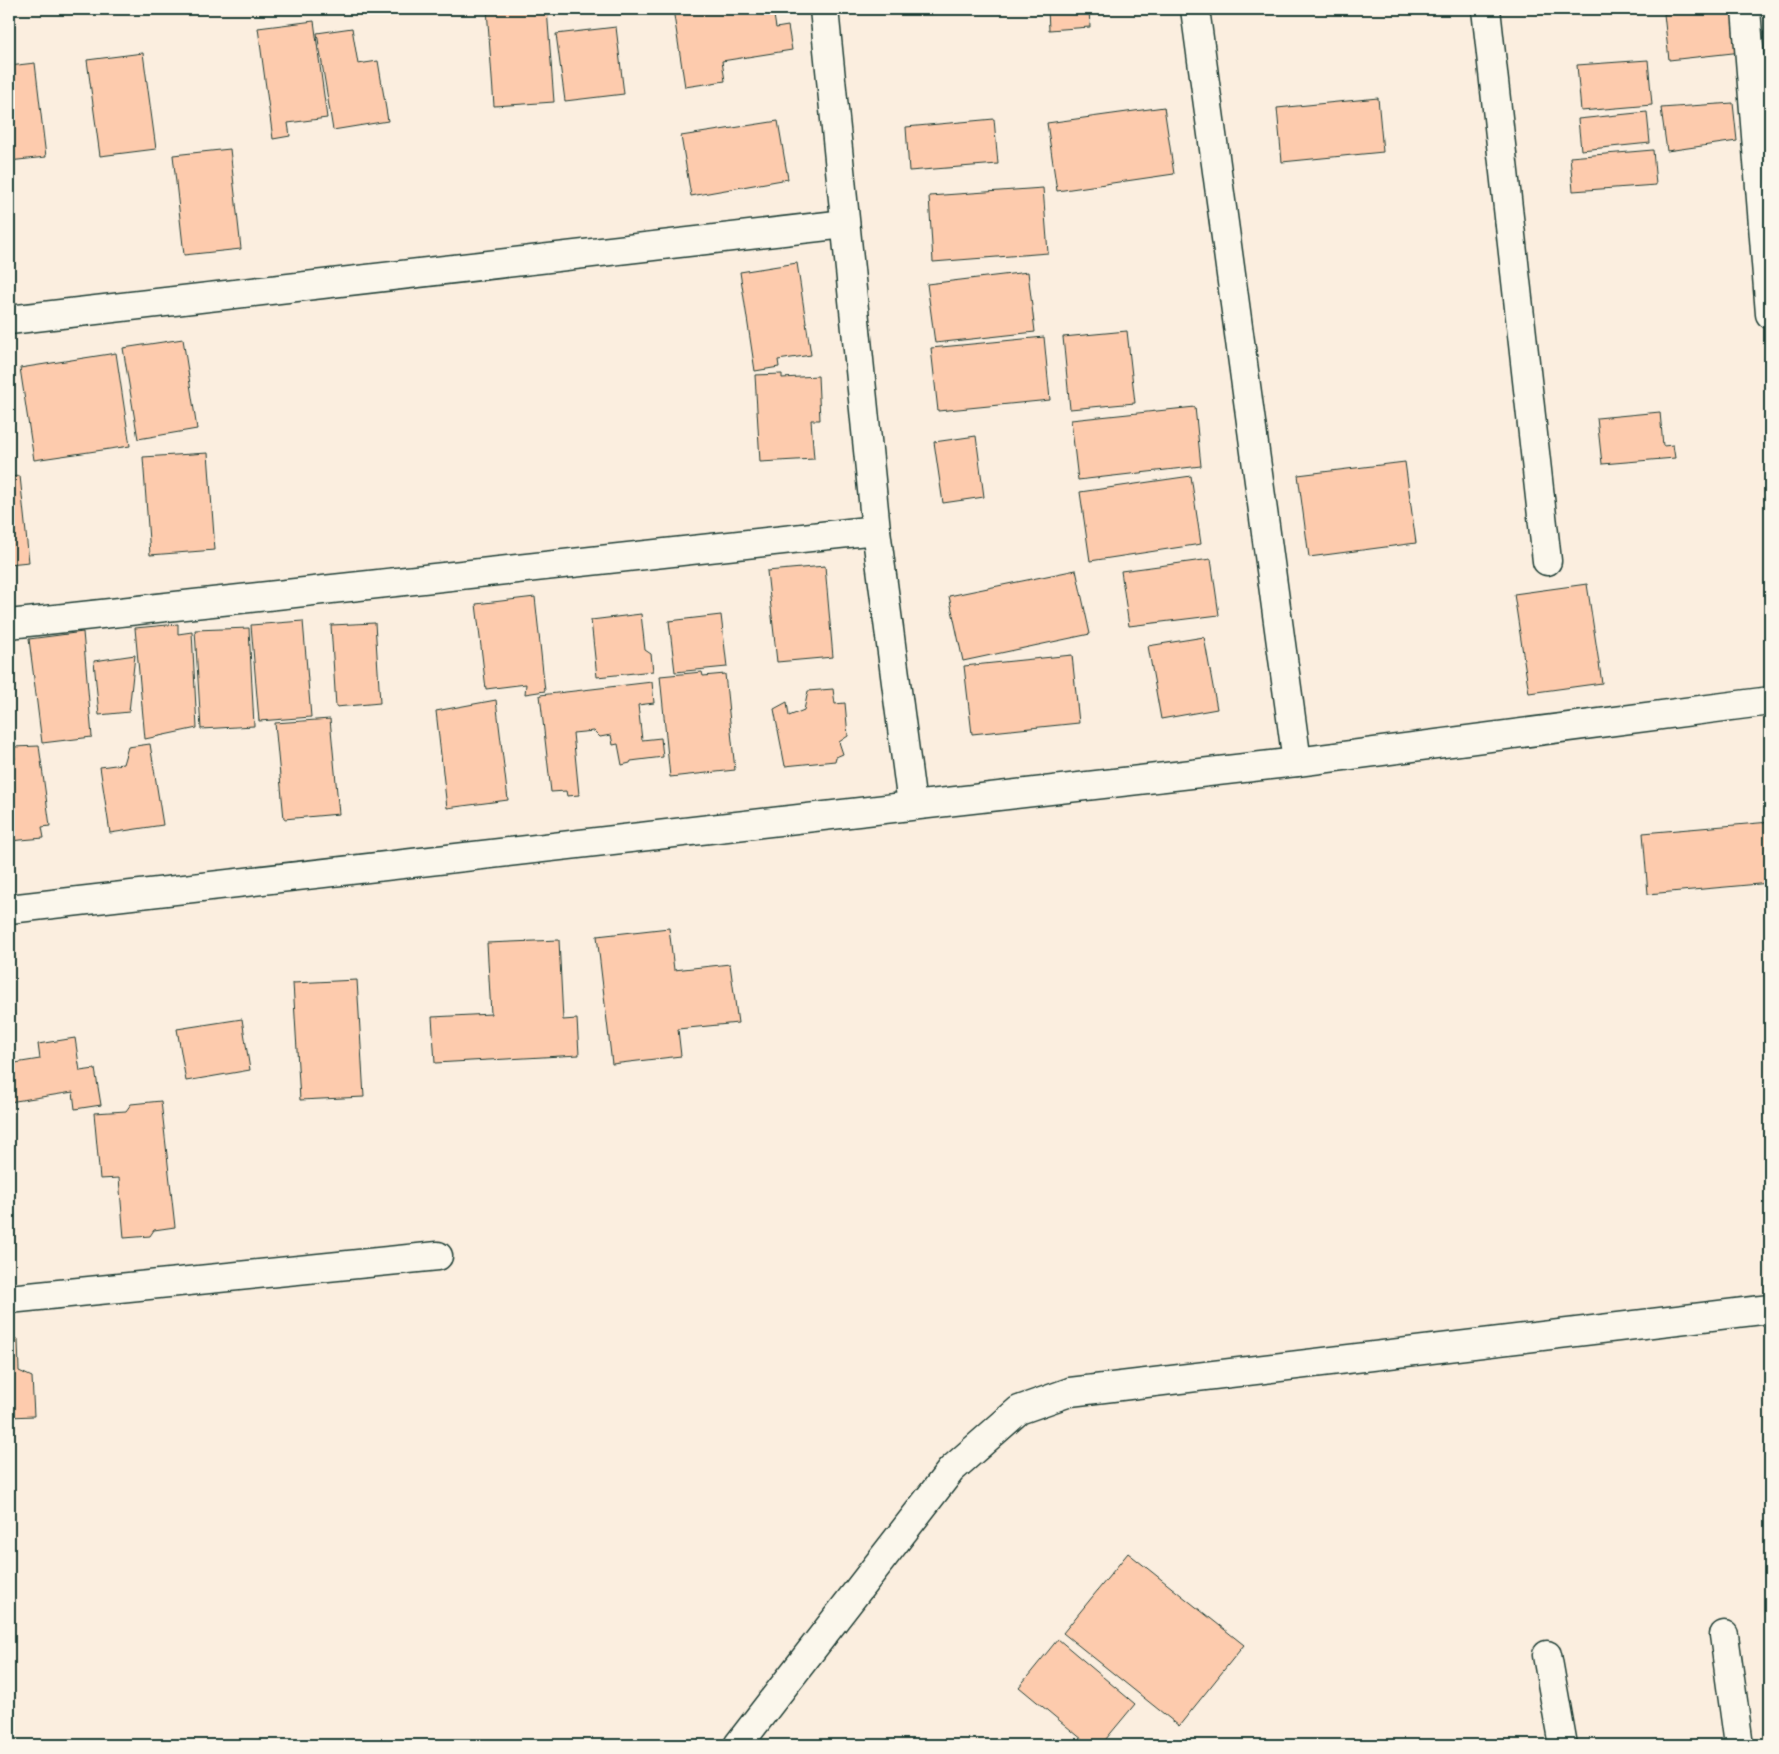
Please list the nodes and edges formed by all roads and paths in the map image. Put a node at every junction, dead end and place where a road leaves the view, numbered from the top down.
1 (824, 9) edge
2 (1195, 9) edge
3 (1486, 9) edge
4 (1746, 9) edge
5 (845, 224) junction
6 (1770, 314) edge
7 (9, 320) edge
8 (876, 530) junction
9 (1547, 561) dead end
10 (9, 624) edge
11 (1770, 701) edge
12 (1297, 762) junction
13 (912, 805) junction
14 (9, 909) edge
15 (438, 1256) dead end
16 (9, 1299) edge
17 (1770, 1309) edge
18 (1724, 1635) dead end
19 (1547, 1654) dead end
20 (738, 1745) edge
21 (1563, 1745) edge
22 (1739, 1745) edge

1 - 5 street
2 - 12 street
3 - 9 street
4 - 6 street
5 - 7 street
5 - 8 street
8 - 10 street
8 - 13 street
11 - 12 street
12 - 13 street
13 - 14 street
15 - 16 street
17 - 20 street
18 - 22 street
19 - 21 street

